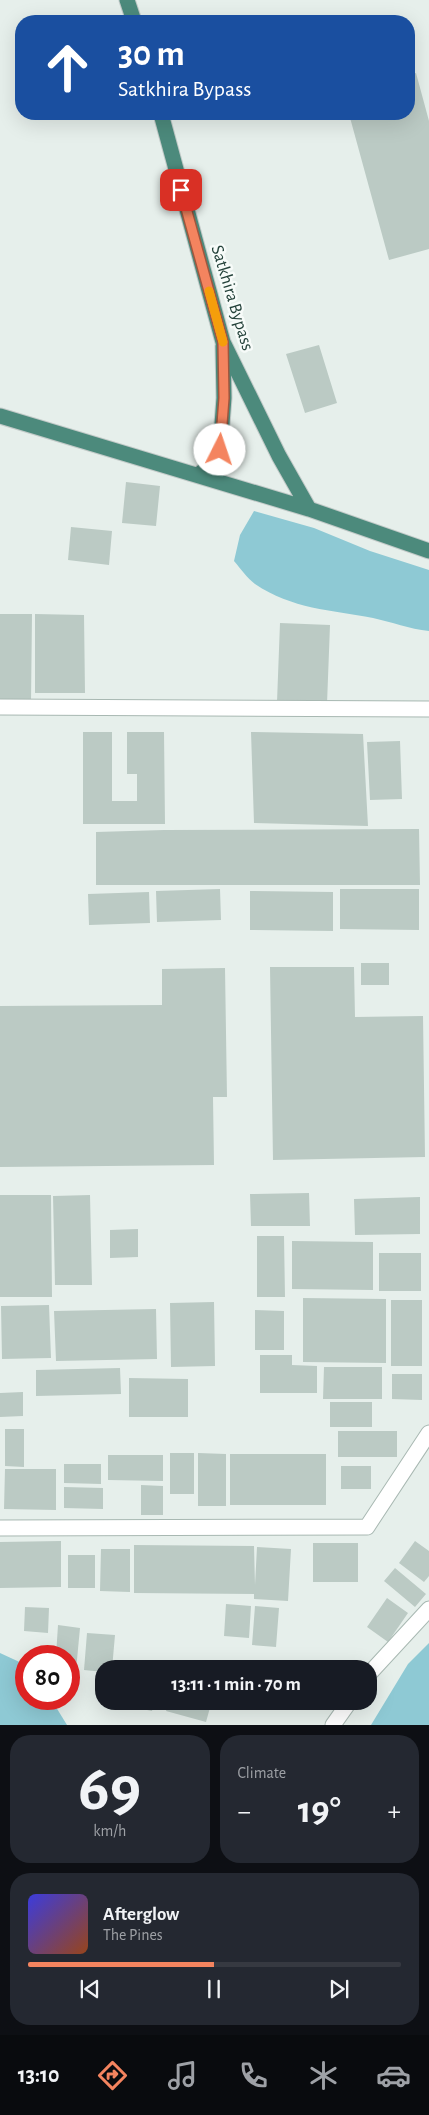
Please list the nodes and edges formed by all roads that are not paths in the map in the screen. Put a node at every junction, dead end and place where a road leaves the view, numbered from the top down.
1 (127, 0) edge
2 (132, 15) edge
3 (163, 120) edge
4 (223, 342) junction
5 (0, 416) edge
6 (198, 476) junction
7 (309, 509) junction
8 (429, 551) edge
9 (0, 706) edge
10 (429, 709) edge
11 (429, 1433) edge
12 (0, 1528) edge
13 (429, 1609) edge
14 (377, 1665) edge
15 (343, 1710) edge
16 (332, 1725) edge

1 - 2 highway
3 - 4 highway, Satkhira Bypass
4 - 6 highway
4 - 7 highway, Satkhira Bypass
5 - 6 highway
6 - 7 highway
7 - 8 highway
9 - 10 street
11 - 12 street
13 - 14 street
15 - 16 street

